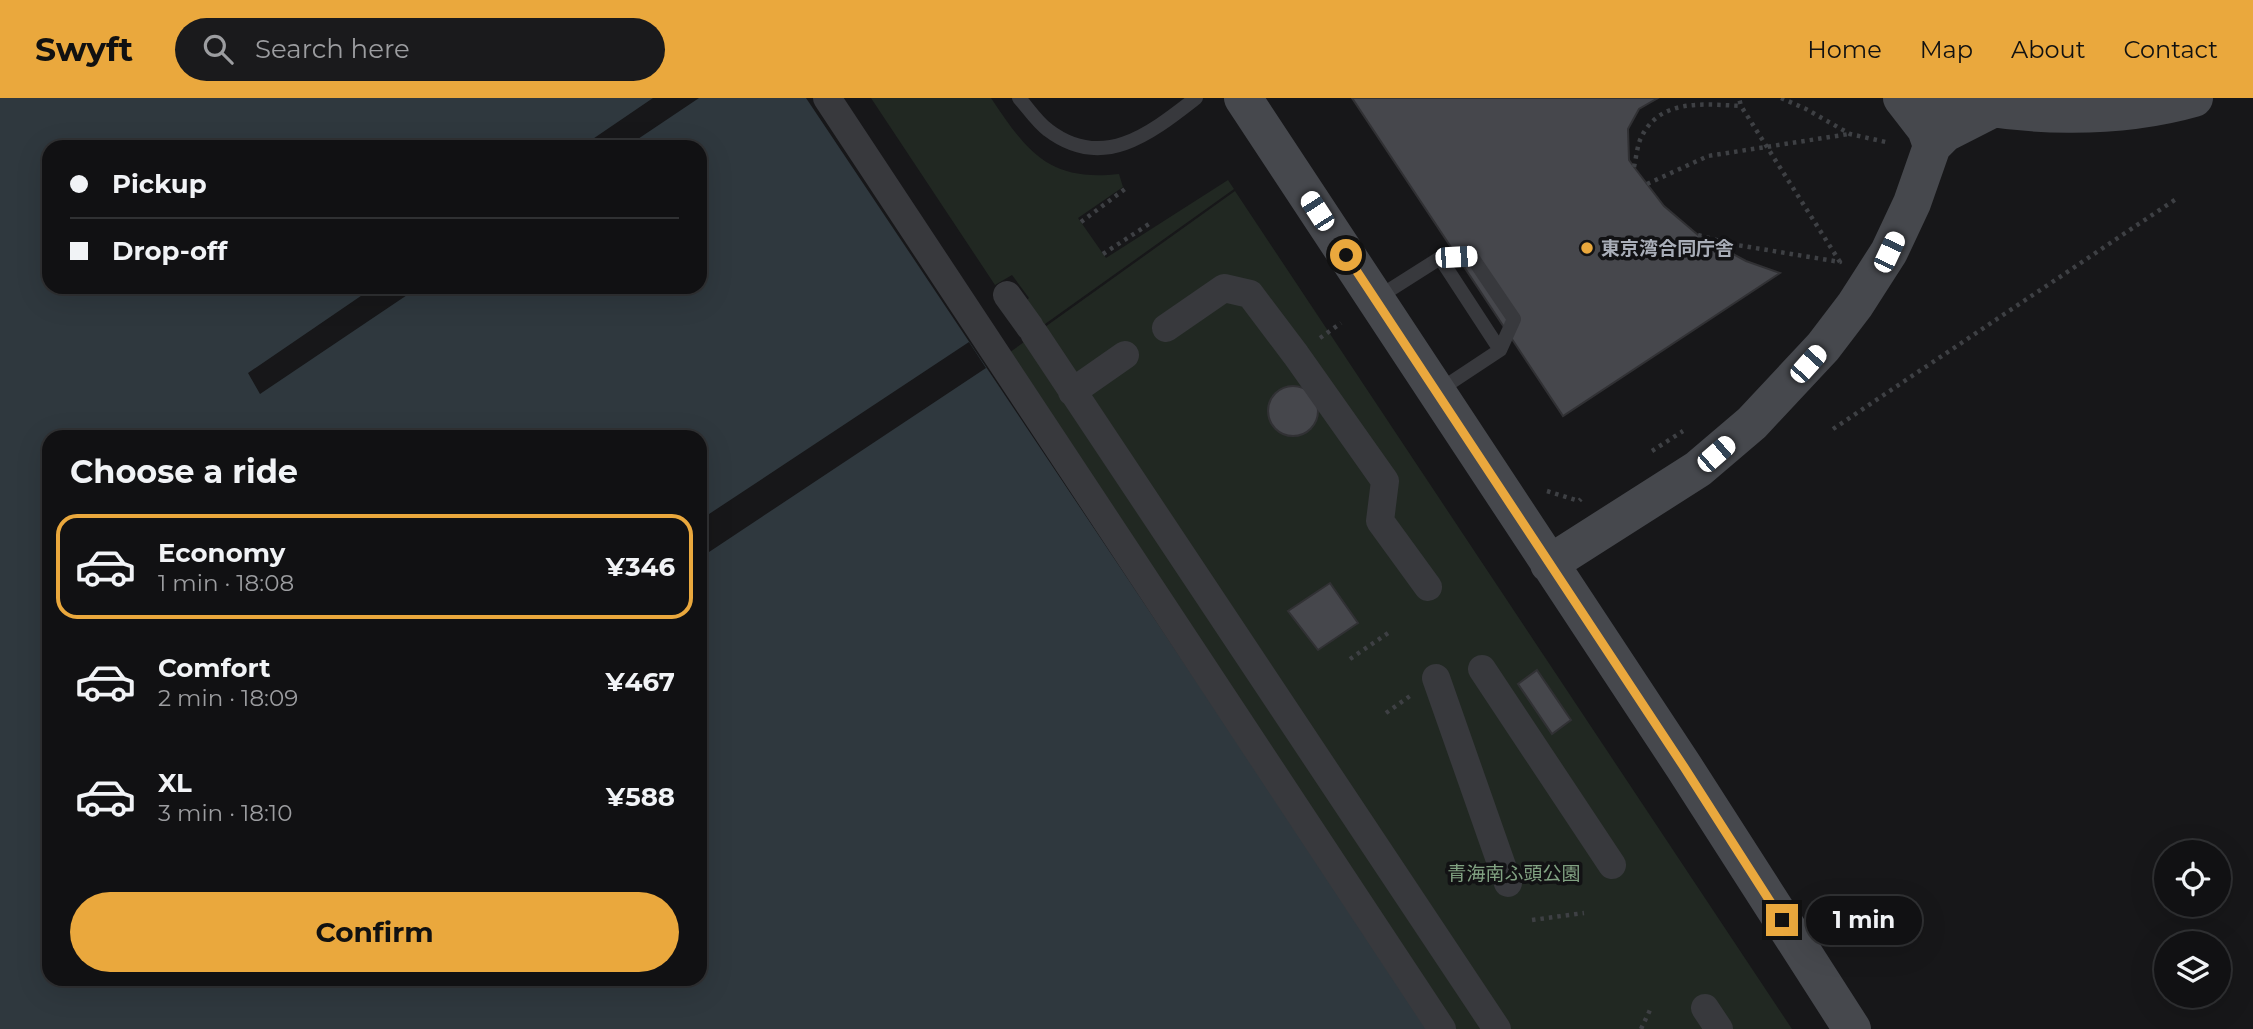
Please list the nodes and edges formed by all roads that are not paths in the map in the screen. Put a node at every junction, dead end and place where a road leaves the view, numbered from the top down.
1 (827, 98) edge
2 (1019, 98) edge
3 (1196, 98) edge
4 (1243, 98) edge
5 (1902, 98) edge
6 (1942, 98) edge
7 (2194, 98) edge
8 (1996, 107) junction
9 (1932, 146) junction
10 (1440, 258) junction
11 (1007, 295) dead end
12 (1375, 299) junction
13 (1166, 328) dead end
14 (1500, 350) junction
15 (1125, 355) dead end
16 (1072, 392) junction
17 (1437, 392) junction
18 (1549, 564) junction
19 (1428, 587) dead end
20 (1482, 669) dead end
21 (1427, 684) road end
22 (1612, 865) dead end
23 (1508, 883) dead end
24 (1442, 1029) edge
25 (1497, 1029) edge
26 (1852, 1029) edge

1 - 24 street
2 - 3 lane
4 - 12 street
5 - 9 street
6 - 8 street
7 - 8 street
8 - 9 street
9 - 18 street
10 - 12 lane
10 - 14 lane
10 - 14 lane
11 - 16 street
12 - 17 street
13 - 19 street
14 - 17 lane
15 - 16 street
16 - 25 street
17 - 18 street
18 - 26 street
20 - 22 street
21 - 23 street

